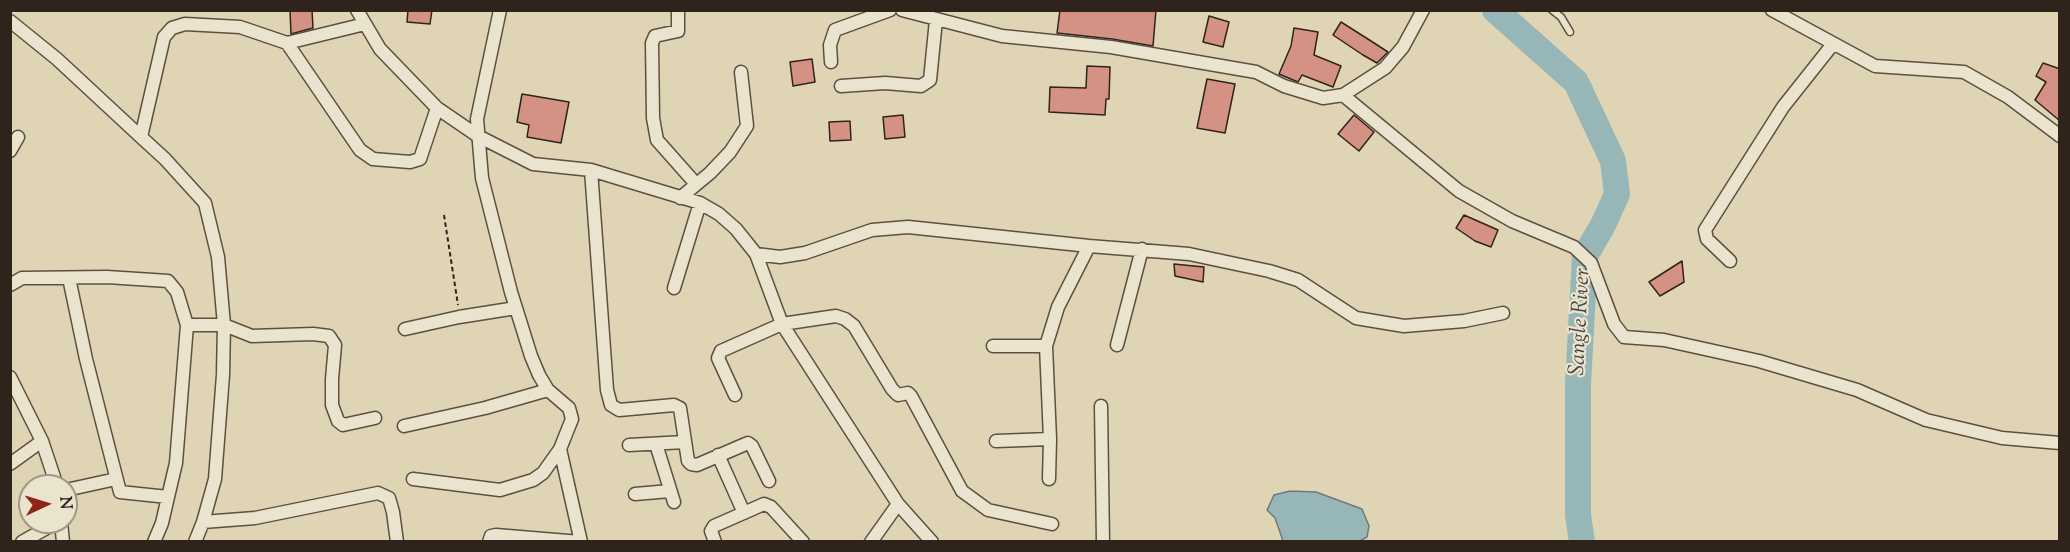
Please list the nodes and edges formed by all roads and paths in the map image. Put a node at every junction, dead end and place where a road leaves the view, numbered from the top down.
1 (357, 10) edge
2 (500, 10) edge
3 (678, 10) edge
4 (890, 10) edge
5 (902, 10) edge
6 (1423, 10) edge
7 (1552, 10) edge
8 (1772, 10) edge
9 (936, 20) junction
10 (10, 21) edge
11 (365, 24) junction
12 (1570, 32) dead end
13 (287, 43) junction
14 (1833, 44) junction
15 (831, 62) dead end
16 (741, 72) dead end
17 (841, 87) dead end
18 (1343, 95) junction
19 (437, 108) junction
20 (478, 136) junction
21 (2060, 136) edge
22 (18, 137) dead end
23 (141, 137) junction
24 (10, 151) edge
25 (591, 170) junction
26 (696, 184) junction
27 (680, 198) junction
28 (700, 203) junction
29 (444, 215) dead end
30 (1089, 246) junction
31 (1142, 249) junction
32 (756, 254) junction
33 (1730, 261) dead end
34 (69, 278) junction
35 (10, 285) edge
36 (674, 288) dead end
37 (516, 308) junction
38 (1503, 313) dead end
39 (459, 317) junction
40 (782, 324) junction
41 (187, 325) junction
42 (224, 325) junction
43 (405, 329) dead end
44 (1117, 345) dead end
45 (993, 346) dead end
46 (1046, 346) junction
47 (12, 383) edge
48 (548, 390) junction
49 (735, 395) dead end
50 (1101, 406) dead end
51 (375, 418) dead end
52 (404, 426) dead end
53 (1050, 439) junction
54 (42, 441) junction
55 (685, 441) junction
56 (996, 441) dead end
57 (2060, 443) edge
58 (656, 444) junction
59 (629, 445) dead end
60 (560, 449) junction
61 (718, 454) junction
62 (10, 464) edge
63 (53, 474) edge
64 (116, 479) junction
65 (413, 479) dead end
66 (1049, 479) dead end
67 (769, 481) dead end
68 (78, 487) edge
69 (635, 494) dead end
70 (168, 497) junction
71 (897, 504) junction
72 (744, 513) junction
73 (204, 522) junction
74 (1052, 524) dead end
75 (37, 534) edge
76 (395, 541) edge
77 (22, 542) edge
78 (154, 542) edge
79 (195, 542) edge
80 (489, 542) edge
81 (581, 542) edge
82 (715, 542) edge
83 (803, 542) edge
84 (871, 542) edge
85 (932, 542) edge
86 (1103, 542) edge

1 - 11 street
2 - 20 street
3 - 26 street
4 - 15 street
5 - 9 street
6 - 18 street
7 - 12 lane
8 - 14 street
9 - 17 street
9 - 18 street
10 - 23 street
11 - 13 street
11 - 19 street
13 - 19 street
13 - 23 street
14 - 21 street
14 - 33 street
16 - 26 street
18 - 57 street
19 - 20 street
20 - 25 street
20 - 37 street
22 - 24 street
23 - 42 street
25 - 27 street
25 - 55 street
26 - 27 street
27 - 28 street
28 - 32 street
28 - 36 street
29 - 39 path
30 - 31 street
30 - 32 street
30 - 46 street
31 - 38 street
31 - 44 street
32 - 40 street
34 - 35 street
34 - 41 street
34 - 64 street
37 - 39 street
37 - 48 street
39 - 43 street
40 - 49 street
40 - 71 street
40 - 74 street
41 - 42 street
41 - 70 street
42 - 51 street
42 - 73 street
45 - 46 street
46 - 53 street
47 - 54 street
48 - 52 street
48 - 60 street
50 - 86 street
53 - 56 street
53 - 66 street
54 - 62 street
54 - 63 street
55 - 58 street
55 - 61 street
58 - 59 street
58 - 69 street
60 - 65 street
60 - 81 street
61 - 67 street
61 - 72 street
64 - 68 street
64 - 70 street
70 - 78 street
71 - 84 street
71 - 85 street
72 - 82 street
72 - 83 street
73 - 76 street
73 - 79 street
75 - 77 street
80 - 81 street

